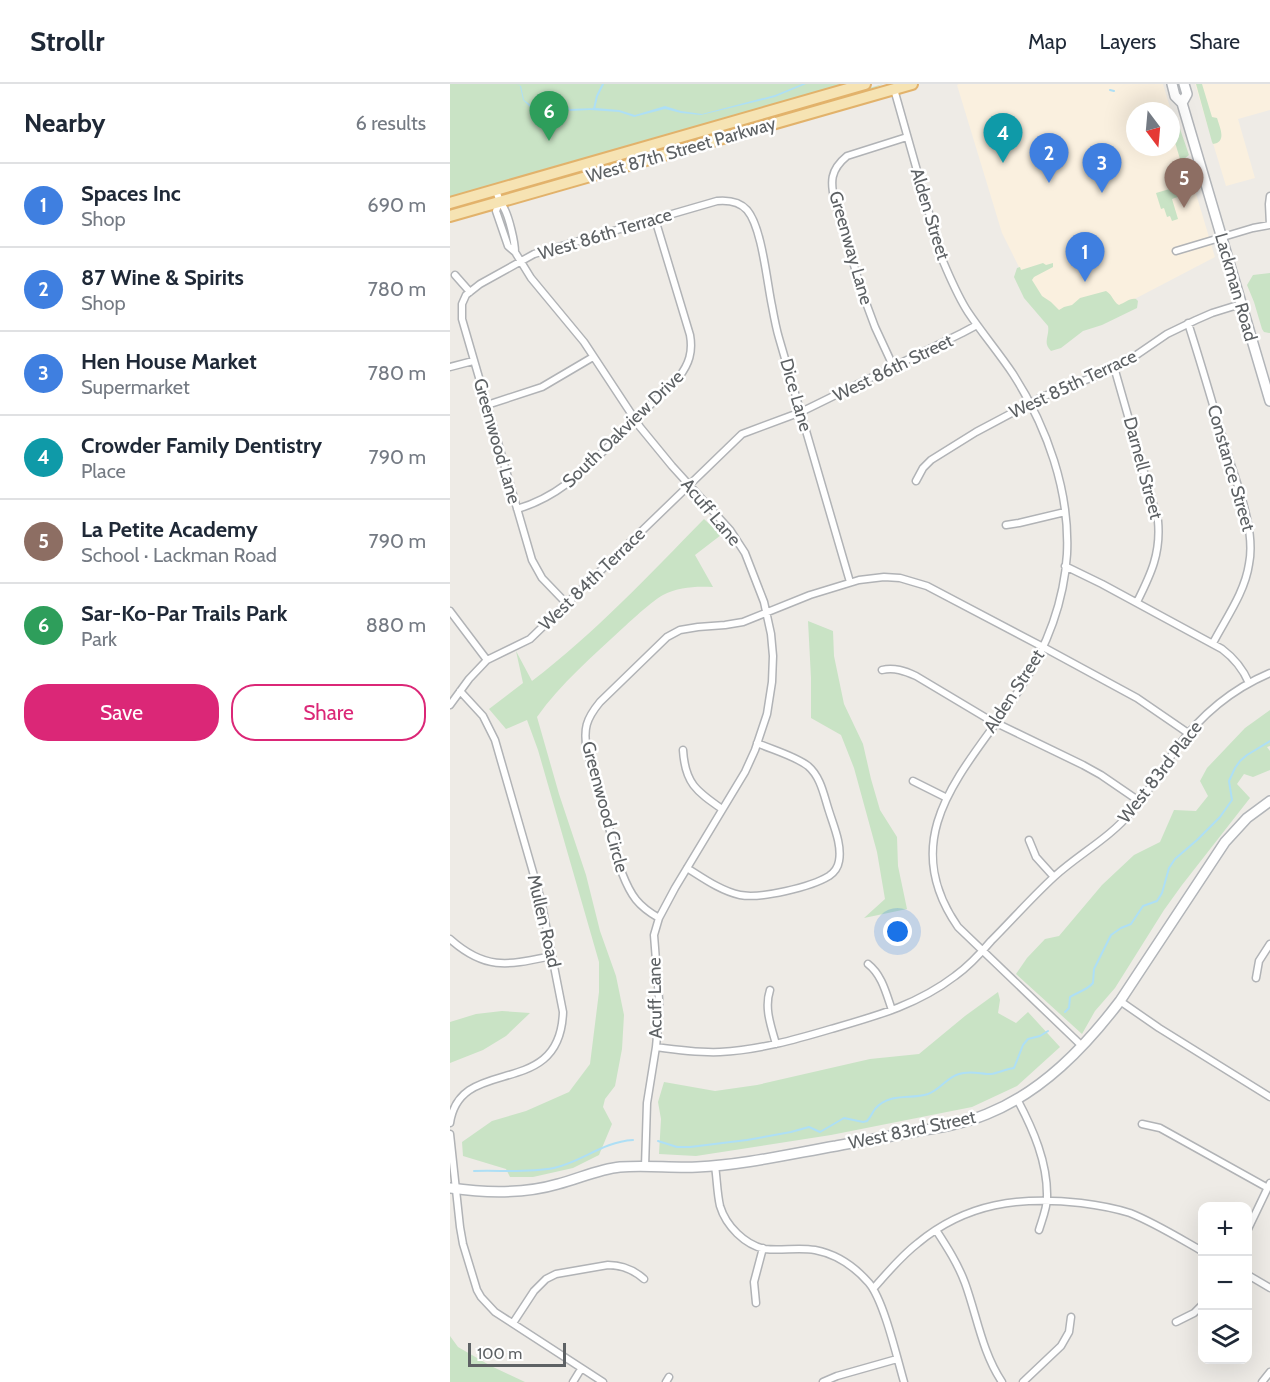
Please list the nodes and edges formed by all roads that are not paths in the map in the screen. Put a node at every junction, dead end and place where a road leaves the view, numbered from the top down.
1 (865, 84) edge
2 (912, 84) edge
3 (1172, 84) edge
4 (1184, 84) edge
5 (894, 89) junction
6 (1182, 103) junction
7 (907, 137) junction
8 (496, 190) junction
9 (1270, 196) edge
10 (499, 202) junction
11 (450, 203) edge
12 (746, 208) joint
13 (450, 216) edge
14 (656, 219) junction
15 (1270, 225) edge
16 (1222, 237) junction
17 (1176, 251) dead end
18 (520, 261) junction
19 (455, 275) dead end
20 (470, 292) junction
21 (1241, 304) junction
22 (1188, 323) junction
23 (977, 325) junction
24 (593, 357) junction
25 (473, 361) junction
26 (1114, 367) junction
27 (450, 368) edge
28 (894, 368) junction
29 (1270, 401) edge
30 (1030, 404) junction
31 (487, 405) junction
32 (801, 412) junction
33 (635, 420) junction
34 (916, 481) dead end
35 (689, 485) junction
36 (517, 509) junction
37 (1065, 512) junction
38 (1006, 525) dead end
39 (1065, 566) junction
40 (850, 582) junction
41 (1137, 602) junction
42 (567, 604) junction
43 (450, 611) edge
44 (766, 613) junction
45 (1213, 643) junction
46 (1043, 647) junction
47 (487, 660) junction
48 (882, 670) dead end
49 (1270, 673) edge
50 (1249, 683) junction
51 (460, 691) junction
52 (450, 705) edge
53 (996, 722) junction
54 (1188, 733) junction
55 (757, 743) junction
56 (683, 750) dead end
57 (913, 781) dead end
58 (947, 798) junction
59 (1139, 801) junction
60 (1270, 801) edge
61 (722, 809) junction
62 (1029, 840) dead end
63 (687, 868) junction
64 (1053, 877) junction
65 (659, 918) junction
66 (451, 943) edge
67 (1270, 944) edge
68 (982, 951) junction
69 (552, 956) junction
70 (868, 964) dead end
71 (1256, 978) dead end
72 (770, 990) dead end
73 (1120, 1001) junction
74 (892, 1010) junction
75 (776, 1044) junction
76 (1082, 1046) junction
77 (656, 1047) junction
78 (1270, 1097) edge
79 (1017, 1099) junction
80 (452, 1105) edge
81 (450, 1123) edge
82 (1142, 1124) dead end
83 (450, 1134) edge
84 (715, 1166) junction
85 (645, 1167) junction
86 (1269, 1185) edge
87 (453, 1189) edge
88 (1047, 1200) junction
89 (1252, 1221) edge
90 (936, 1230) junction
91 (1039, 1230) dead end
92 (762, 1248) junction
93 (1198, 1248) edge
94 (1252, 1277) edge
95 (644, 1279) dead end
96 (1270, 1288) edge
97 (873, 1289) junction
98 (756, 1303) dead end
99 (1198, 1309) edge
100 (1071, 1317) dead end
101 (1176, 1322) dead end
102 (513, 1323) junction
103 (897, 1359) junction
104 (581, 1369) junction
105 (1270, 1372) edge
106 (573, 1382) edge
107 (603, 1382) edge
108 (823, 1382) edge
109 (904, 1382) edge
110 (1002, 1382) edge
111 (1023, 1382) edge
112 (1262, 1382) edge

1 - 8 main road, West 87th Street Parkway
2 - 5 main road, West 87th Street Parkway
3 - 6 street, Lackman Road
4 - 6 street, Lackman Road
5 - 7 street, Alden Street
5 - 10 main road, West 87th Street Parkway
6 - 16 street, Lackman Road
7 - 23 street, Alden Street
7 - 28 street, Greenway Lane
8 - 10 street, Acuff Lane
8 - 11 main road, West 87th Street Parkway
9 - 15 street
10 - 13 main road, West 87th Street Parkway
10 - 18 street, Acuff Lane
12 - 14 street, West 86th Terrace
12 - 32 street, Dice Lane
14 - 18 street, West 86th Terrace
14 - 33 street, South Oakview Drive
15 - 16 street
16 - 17 street
16 - 21 street, Lackman Road
18 - 20 street, West 86th Terrace
18 - 24 street, Acuff Lane
19 - 20 street
20 - 25 street, Greenwood Lane
21 - 22 street, West 85th Terrace
21 - 29 street, Lackman Road
22 - 26 street, West 85th Terrace
22 - 45 street, Constance Street
23 - 28 street, West 86th Street
23 - 30 street, Alden Street
24 - 31 street
24 - 33 street, Acuff Lane
25 - 27 street
25 - 31 street, Greenwood Lane
26 - 30 street, West 85th Terrace
26 - 41 street, Darnell Street
28 - 32 street, West 86th Street
30 - 34 street, West 85th Terrace
30 - 37 street, Alden Street
31 - 36 street, Greenwood Lane
32 - 35 street, West 86th Street
32 - 40 street, Dice Lane
33 - 35 street, Acuff Lane
33 - 36 street, South Oakview Drive
35 - 42 street, West 84th Terrace
35 - 44 street, Acuff Lane
36 - 42 street, Greenwood Lane
37 - 38 street
37 - 39 street, Alden Street
39 - 41 street
39 - 46 street, Alden Street
40 - 44 street, Greenwood Circle
40 - 46 street, Greenwood Circle
41 - 45 street
42 - 47 street, West 84th Terrace
43 - 47 street
44 - 55 street, Acuff Lane
44 - 65 street, Greenwood Circle
45 - 50 street
46 - 53 street, Alden Street
46 - 54 street, Greenwood Circle
47 - 51 street, West 84th Terrace
48 - 53 street
49 - 50 street, West 83rd Place
50 - 54 street, West 83rd Place
51 - 52 street, West 84th Terrace
51 - 69 street, Mullen Road
53 - 58 street, Alden Street
53 - 59 street
54 - 59 street, West 83rd Place
55 - 61 street, Acuff Lane
55 - 63 street
56 - 61 street
57 - 58 street
58 - 68 street, Alden Street
59 - 64 street, West 83rd Place
60 - 73 street, West 83rd Street
61 - 63 street, Acuff Lane
62 - 64 street
63 - 65 street, Acuff Lane
64 - 68 street, West 83rd Place
65 - 77 street, Acuff Lane
66 - 69 street
67 - 71 street
68 - 74 street, West 83rd Place
68 - 76 street, Alden Street
69 - 80 street, Mullen Road
70 - 74 street
72 - 75 street
73 - 76 street, West 83rd Street
73 - 78 street
74 - 75 street, West 83rd Place
75 - 77 street, West 83rd Place
76 - 79 street, West 83rd Street
77 - 85 street, Acuff Lane
79 - 84 street, West 83rd Street
79 - 88 street
80 - 81 street, Mullen Road
82 - 86 street
83 - 87 street
84 - 85 street, West 83rd Street
84 - 92 street
85 - 87 street, West 83rd Street
86 - 89 street
87 - 102 street
88 - 90 street
88 - 91 street
88 - 93 street
90 - 97 street
90 - 110 street
92 - 97 street
92 - 98 street
94 - 96 street
95 - 102 street
97 - 103 street
99 - 101 street
100 - 111 street
102 - 104 street
103 - 108 street
103 - 109 street
104 - 106 street
104 - 107 street
105 - 112 street

